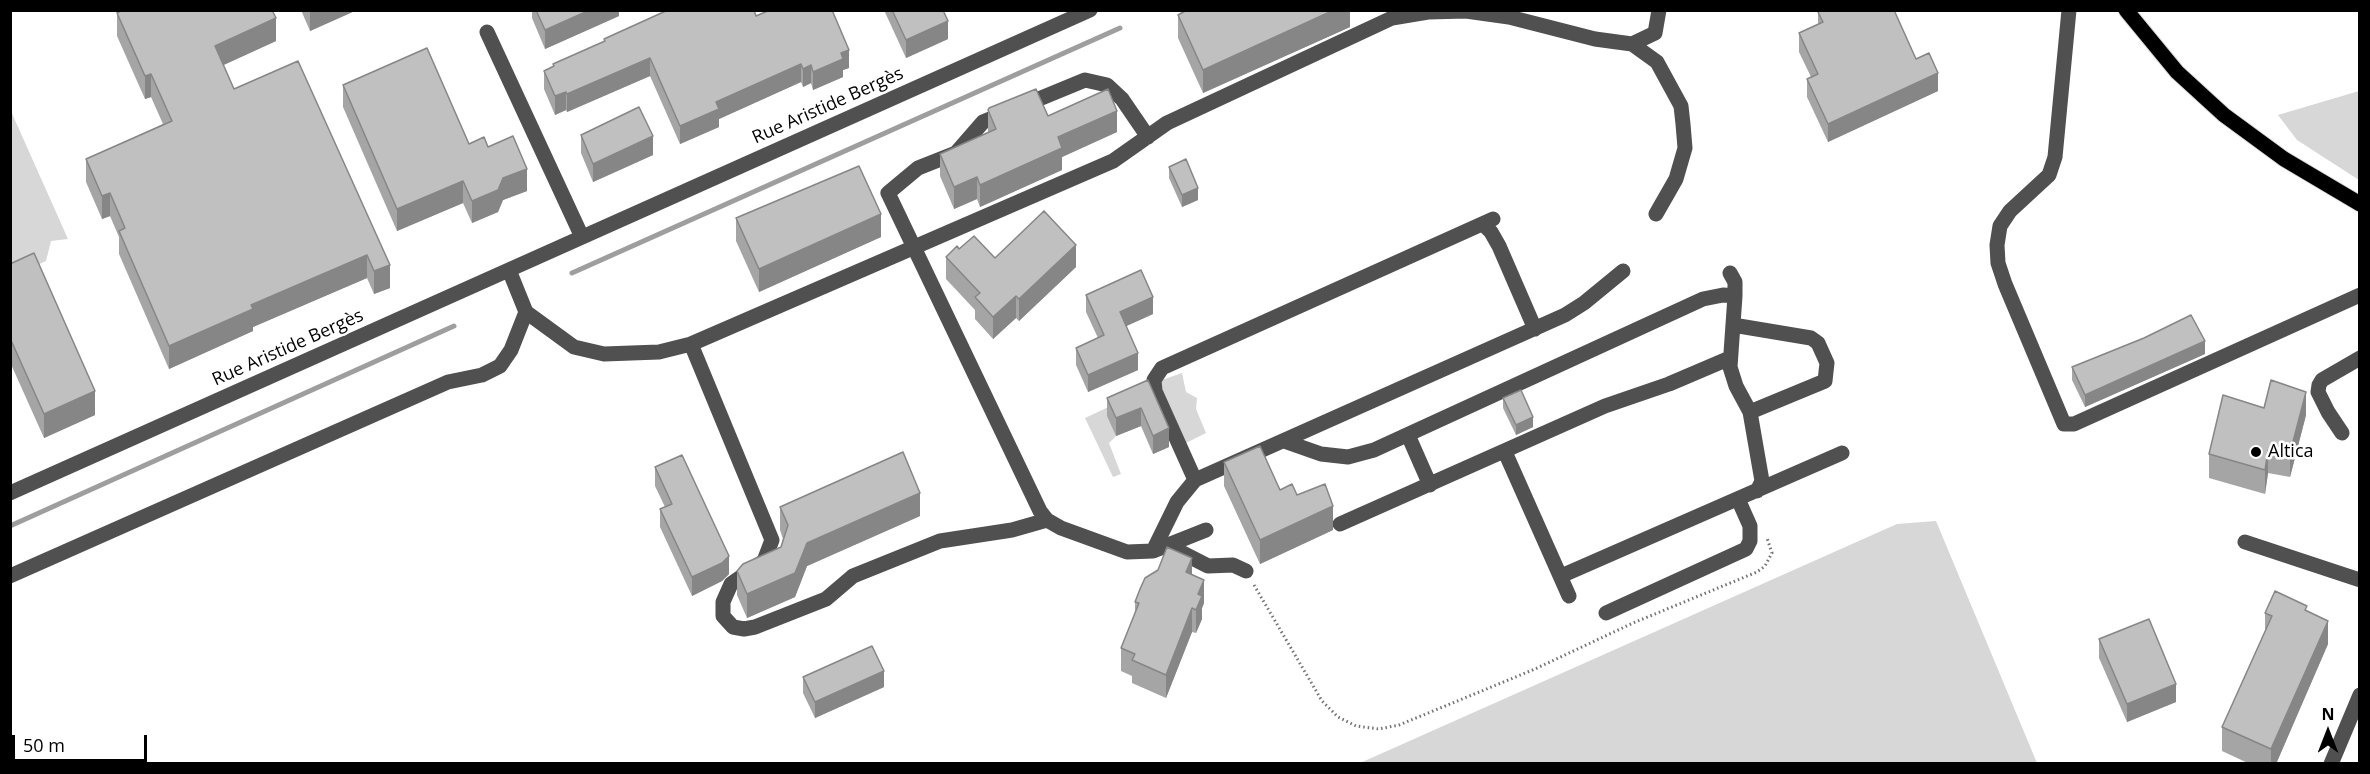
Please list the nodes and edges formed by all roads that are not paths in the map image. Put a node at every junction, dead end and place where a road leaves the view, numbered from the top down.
1 (1090, 10) edge
2 (1659, 10) edge
3 (2069, 10) edge
4 (2126, 10) edge
5 (487, 32) dead end
6 (1632, 44) junction
7 (1148, 136) junction
8 (2360, 204) edge
9 (1656, 214) dead end
10 (582, 237) junction
11 (914, 246) junction
12 (508, 270) junction
13 (1623, 271) dead end
14 (1730, 273) dead end
15 (2360, 295) edge
16 (1735, 296) junction
17 (526, 312) junction
18 (1733, 325) junction
19 (1535, 329) junction
20 (691, 344) junction
21 (1730, 358) junction
22 (2360, 358) edge
23 (1750, 412) junction
24 (2342, 433) dead end
25 (1408, 435) junction
26 (1284, 441) junction
27 (1505, 452) junction
28 (1842, 453) dead end
29 (1195, 480) junction
30 (1430, 485) junction
31 (1757, 490) junction
32 (10, 493) edge
33 (1738, 499) junction
34 (1047, 520) junction
35 (1340, 524) dead end
36 (1206, 530) dead end
37 (2245, 542) dead end
38 (1160, 548) junction
39 (1246, 571) road end
40 (10, 576) edge
41 (1560, 576) junction
42 (2360, 580) edge
43 (1569, 596) dead end
44 (1606, 613) dead end
45 (2360, 696) edge
46 (2331, 764) edge

1 - 10 street, Rue Aristide Bergès
2 - 6 street
3 - 15 street
4 - 8 main road
5 - 10 street
6 - 7 street
6 - 9 street
7 - 11 street
7 - 11 street
10 - 12 street, Rue Aristide Bergès
11 - 20 street
11 - 34 street
12 - 17 street
12 - 32 street, Rue Aristide Bergès
13 - 19 street
14 - 16 street
16 - 18 street
16 - 25 street
17 - 20 street
17 - 40 street
18 - 21 street
18 - 23 street
19 - 26 street
19 - 29 street
20 - 34 street
21 - 23 street
21 - 27 street
22 - 24 street
23 - 31 street
25 - 26 street
25 - 30 street
26 - 29 street
27 - 30 street
27 - 41 street
28 - 31 street
29 - 38 street
30 - 35 street
31 - 33 street
33 - 41 street
33 - 44 street
34 - 38 street
36 - 38 street
37 - 42 street
38 - 39 street
41 - 43 street
45 - 46 street

